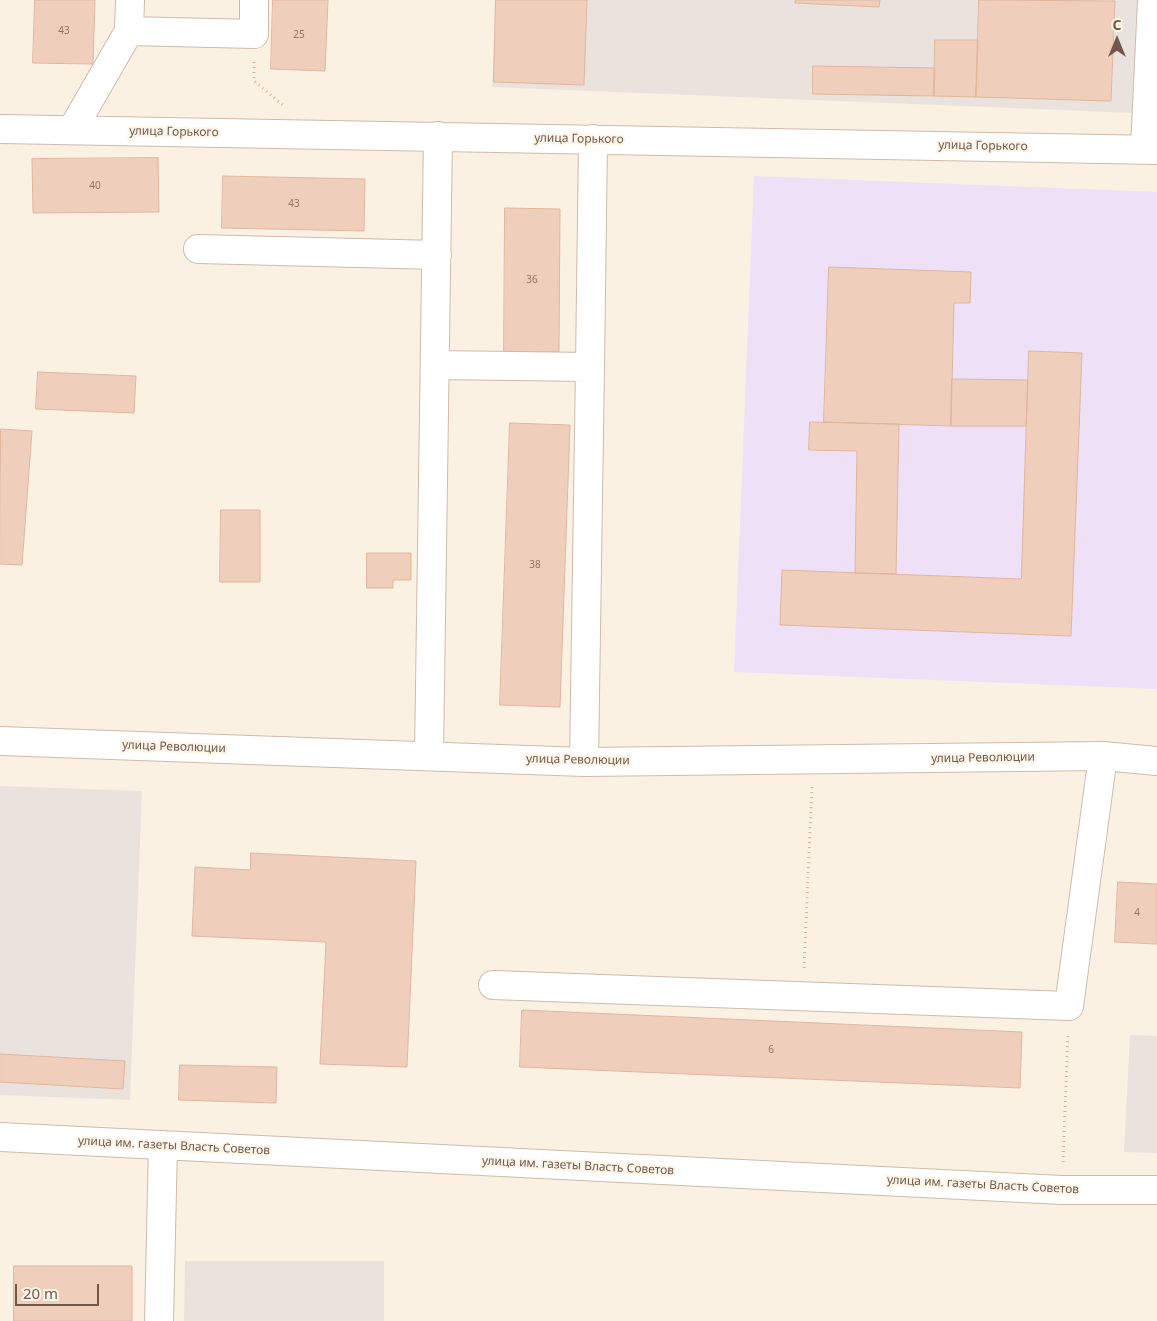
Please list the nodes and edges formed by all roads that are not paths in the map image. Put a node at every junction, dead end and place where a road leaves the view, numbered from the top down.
1 (130, 0) edge
2 (254, 0) edge
3 (1152, 0) edge
4 (129, 31) junction
5 (0, 129) edge
6 (72, 130) junction
7 (438, 136) junction
8 (593, 139) junction
9 (1151, 150) edge
10 (198, 249) dead end
11 (437, 255) junction
12 (435, 365) junction
13 (590, 367) junction
14 (0, 741) edge
15 (429, 756) junction
16 (1103, 756) junction
17 (1157, 761) edge
18 (584, 762) junction
19 (493, 985) dead end
20 (0, 1137) edge
21 (163, 1145) junction
22 (1157, 1190) edge
23 (159, 1321) edge

1 - 4 street
2 - 4 street
3 - 9 street
4 - 6 street
5 - 6 street, улица Горького
6 - 7 street, улица Горького
7 - 8 street, улица Горького
7 - 11 street
8 - 9 street, улица Горького
8 - 13 street
10 - 11 street
11 - 12 street
12 - 13 street
12 - 15 street
13 - 18 street
14 - 15 street, улица Революции
15 - 18 street, улица Революции
16 - 17 street, улица Революции
16 - 18 street, улица Революции
16 - 19 street
20 - 21 street, улица им. газеты Власть Советов
21 - 22 street, улица им. газеты Власть Советов
21 - 23 street

